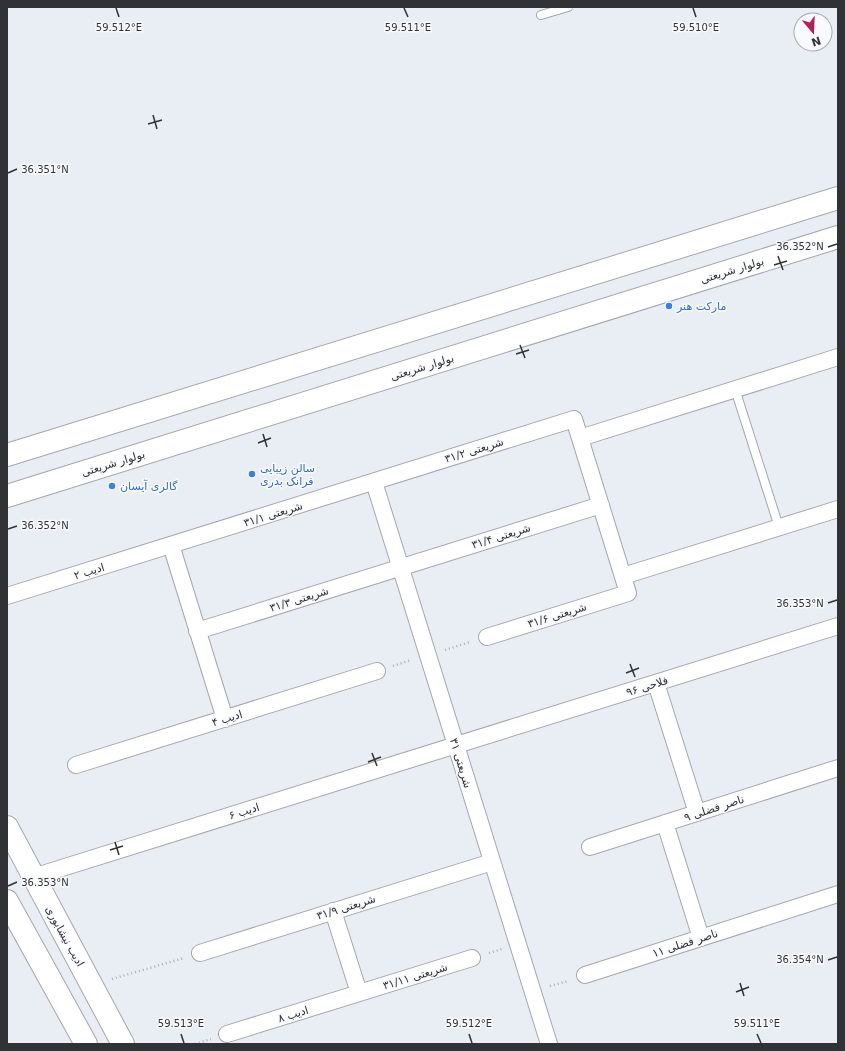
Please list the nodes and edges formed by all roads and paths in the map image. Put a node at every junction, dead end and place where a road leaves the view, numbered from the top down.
1 (568, 7) edge
2 (541, 15) dead end
3 (838, 198) edge
4 (838, 237) edge
5 (838, 357) edge
6 (735, 389) junction
7 (580, 438) junction
8 (7, 455) edge
9 (374, 482) junction
10 (7, 496) edge
11 (601, 505) junction
12 (838, 509) edge
13 (779, 527) junction
14 (171, 546) junction
15 (401, 567) junction
16 (623, 576) junction
17 (7, 596) edge
18 (838, 626) edge
19 (197, 631) junction
20 (487, 637) dead end
21 (377, 671) dead end
22 (656, 683) junction
23 (225, 719) junction
24 (456, 745) junction
25 (76, 765) dead end
26 (838, 768) edge
27 (697, 813) junction
28 (665, 823) junction
29 (7, 827) edge
30 (590, 847) dead end
31 (492, 862) junction
32 (33, 877) junction
33 (838, 894) edge
34 (7, 901) edge
35 (333, 911) junction
36 (701, 938) junction
37 (518, 945) junction
38 (200, 953) joint
39 (472, 958) joint
40 (585, 975) joint
41 (92, 985) junction
42 (532, 992) junction
43 (359, 993) junction
44 (227, 1034) dead end
45 (86, 1044) edge
46 (123, 1044) edge
47 (549, 1044) edge

1 - 2 lane
3 - 8 main road
4 - 10 main road, بولوار شریعتی
5 - 6 street
6 - 7 street
6 - 13 lane
7 - 9 street, شریعتی ۳۱/۲
7 - 11 street
9 - 14 street, شریعتی ۳۱/۱
9 - 15 street, شریعتی ۳۱
11 - 15 street, شریعتی ۳۱/۴
11 - 16 street
12 - 13 street
13 - 16 street
14 - 17 street, ادیب ۲
14 - 19 street
15 - 19 street, شریعتی ۳۱/۳
15 - 24 street, شریعتی ۳۱
16 - 20 street, شریعتی ۳۱/۶
18 - 22 street, فلاحی ۹۶
19 - 23 street
21 - 23 street, ادیب ۴
22 - 24 street, فلاحی ۹۶
22 - 27 street
23 - 25 street, ادیب ۴
24 - 31 street, شریعتی ۳۱
24 - 32 street, ادیب ۶
26 - 27 street, ناصر فضلی ۹
27 - 28 street, ناصر فضلی ۹
28 - 30 street, ناصر فضلی ۹
28 - 36 street
29 - 32 main road, ادیب نیشابوری
31 - 35 street, شریعتی ۳۱/۹
31 - 37 street, شریعتی ۳۱
32 - 41 main road, ادیب نیشابوری
33 - 36 street, ناصر فضلی ۱۱
34 - 45 main road
35 - 38 street, شریعتی ۳۱/۹
35 - 43 street
36 - 40 street, ناصر فضلی ۱۱
37 - 39 path
37 - 42 street, شریعتی ۳۱
38 - 41 path
39 - 43 street, شریعتی ۳۱/۱۱
40 - 42 path
41 - 46 main road, ادیب نیشابوری
42 - 47 street, شریعتی ۳۱
43 - 44 street, ادیب ۸

